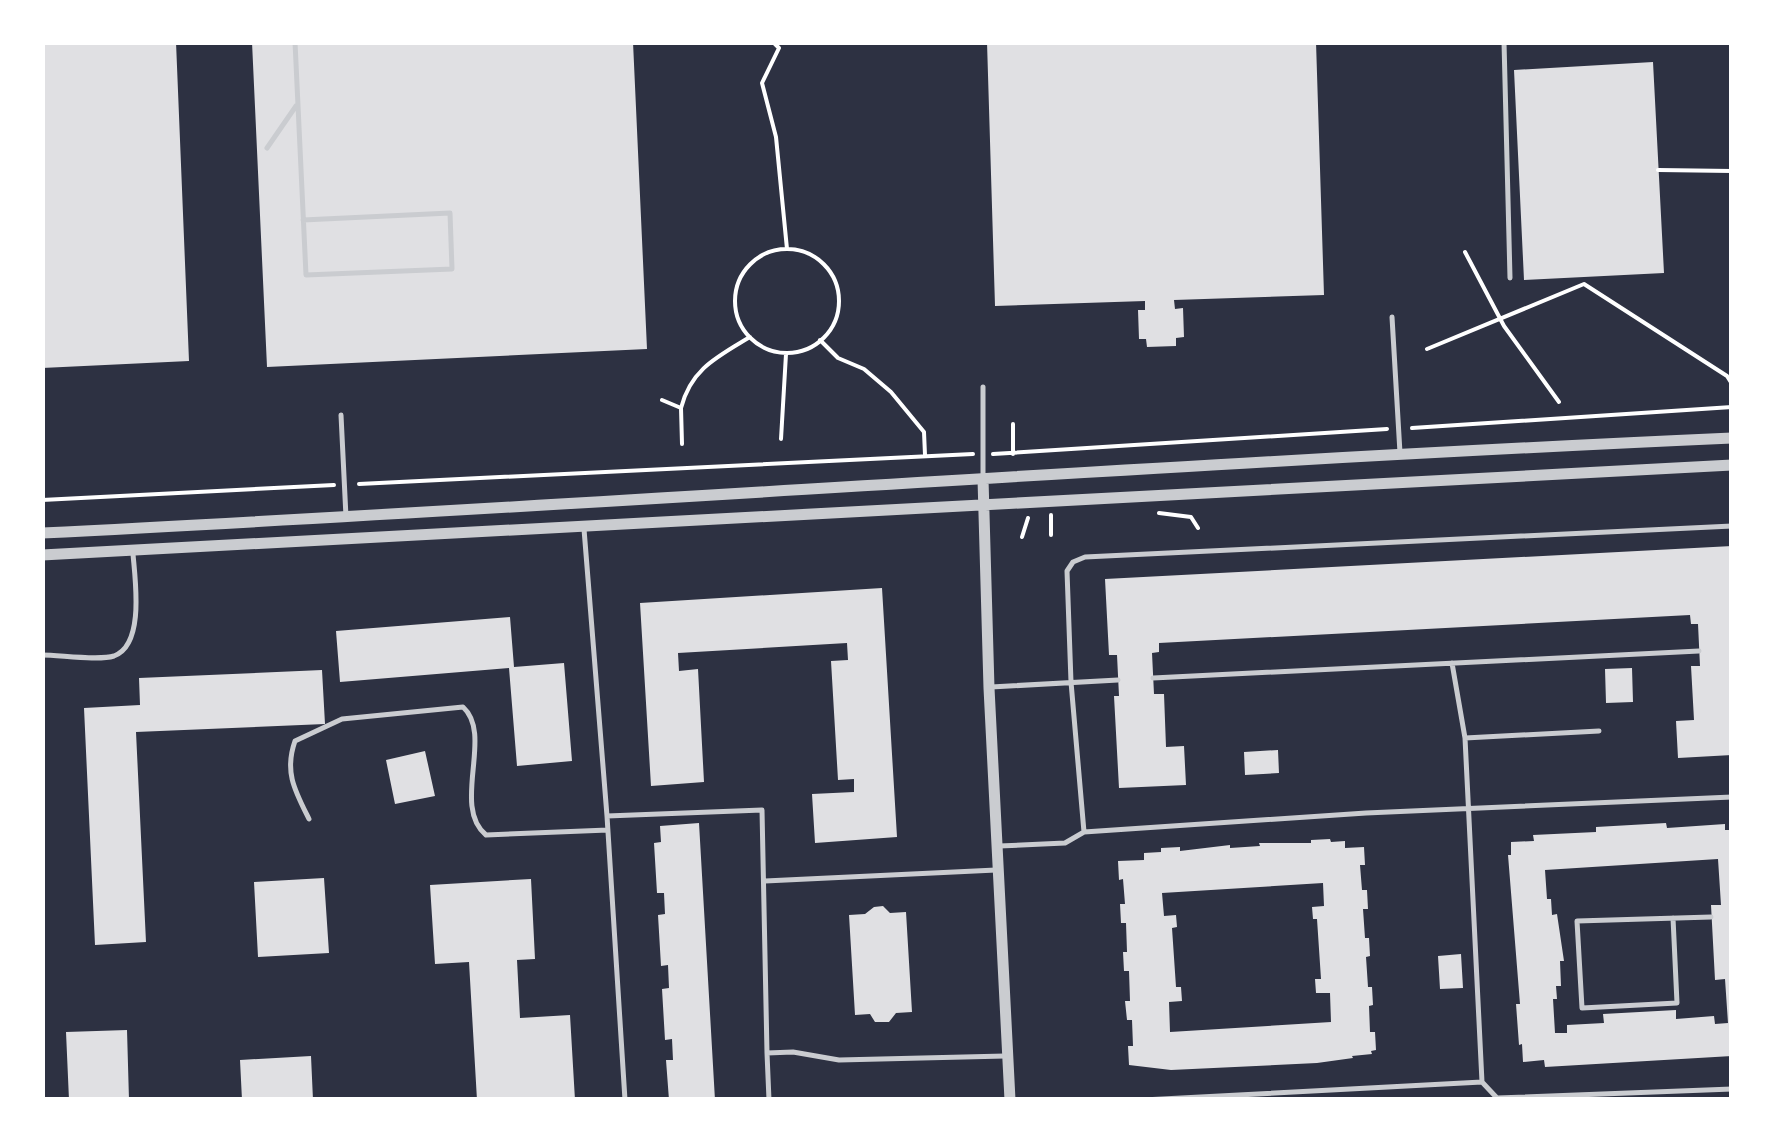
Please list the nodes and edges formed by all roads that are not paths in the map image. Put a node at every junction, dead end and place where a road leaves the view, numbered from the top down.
1 (295, 42) edge
2 (1504, 42) edge
3 (298, 102) junction
4 (266, 148) dead end
5 (303, 220) junction
6 (1510, 278) dead end
7 (1392, 317) dead end
8 (983, 387) dead end
9 (340, 415) dead end
10 (1732, 438) edge
11 (1400, 453) junction
12 (1732, 465) edge
13 (983, 479) junction
14 (983, 505) junction
15 (346, 518) junction
16 (584, 526) junction
17 (1732, 526) edge
18 (42, 533) edge
19 (133, 550) junction
20 (42, 556) edge
21 (1700, 650) dead end
22 (42, 655) edge
23 (1452, 663) junction
24 (1153, 678) dead end
25 (1118, 680) dead end
26 (1071, 682) junction
27 (989, 688) junction
28 (1598, 731) dead end
29 (1464, 738) junction
30 (1732, 797) edge
31 (1468, 809) junction
32 (607, 816) junction
33 (309, 818) dead end
34 (608, 830) junction
35 (1084, 832) junction
36 (998, 846) junction
37 (999, 870) junction
38 (764, 881) junction
39 (1712, 917) dead end
40 (1673, 918) junction
41 (767, 1053) junction
42 (1008, 1056) junction
43 (1482, 1082) junction
44 (1732, 1090) edge
45 (625, 1100) edge
46 (769, 1100) edge
47 (1010, 1100) edge
48 (1144, 1100) edge

1 - 3 lane
2 - 6 lane
3 - 4 lane
3 - 5 lane
5 - 5 lane
7 - 11 lane
8 - 13 lane
9 - 15 lane
10 - 11 street
11 - 13 street
12 - 14 street
13 - 14 street
13 - 15 street
14 - 16 street
14 - 27 street
15 - 18 street
16 - 19 street
16 - 32 lane
17 - 26 lane
19 - 20 street
19 - 22 lane
21 - 23 lane
23 - 24 lane
23 - 29 lane
25 - 26 lane
26 - 27 lane
26 - 35 lane
27 - 36 street
28 - 29 lane
29 - 31 lane
30 - 31 lane
31 - 35 lane
31 - 43 lane
32 - 34 lane
32 - 38 lane
33 - 34 lane
34 - 45 lane
35 - 36 lane
36 - 37 street
37 - 38 lane
37 - 42 street
38 - 41 lane
39 - 40 lane
40 - 40 lane
41 - 42 lane
41 - 46 lane
42 - 47 street
43 - 44 lane
43 - 48 lane

